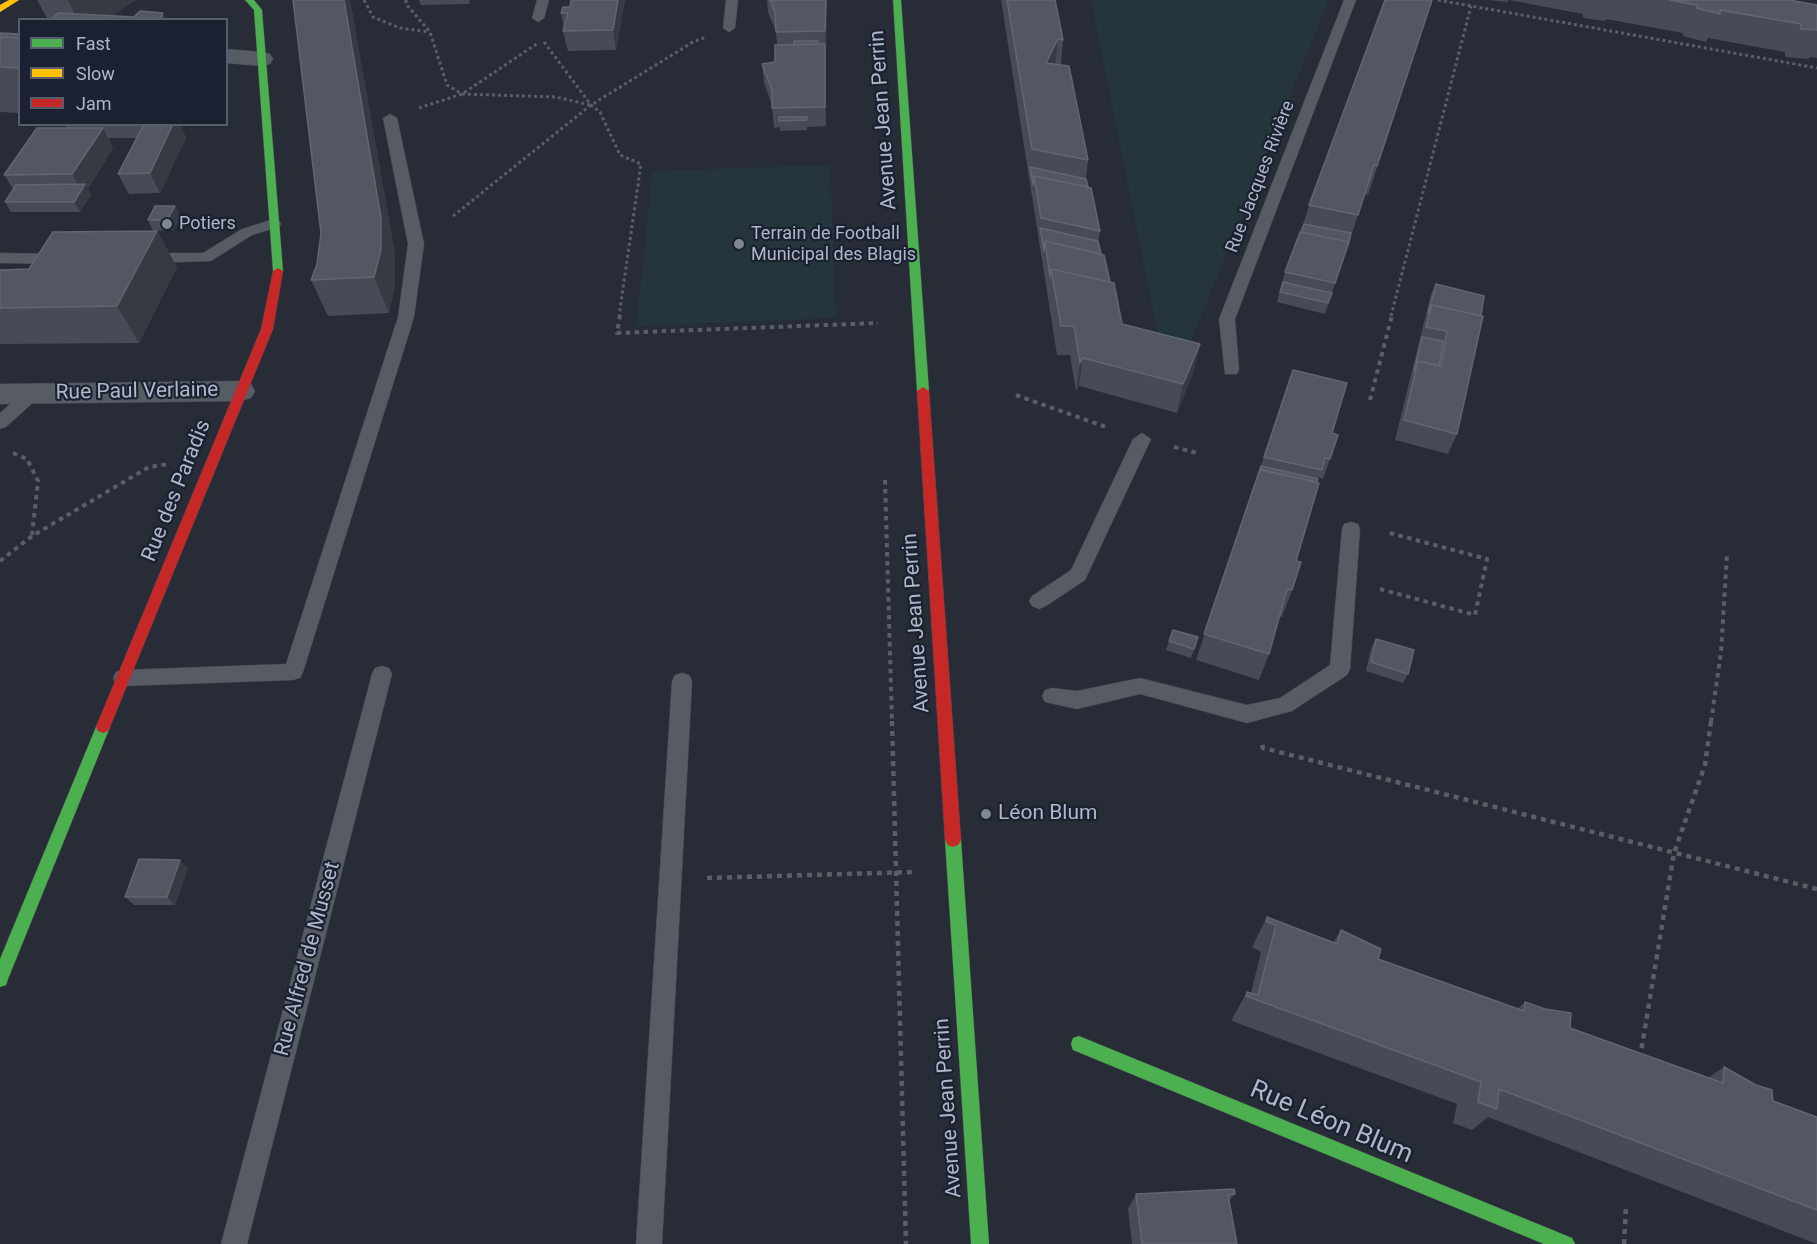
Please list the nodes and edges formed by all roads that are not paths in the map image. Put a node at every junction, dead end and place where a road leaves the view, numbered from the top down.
1 (15, 0) edge
2 (249, 0) edge
3 (732, 0) edge
4 (897, 0) edge
5 (1350, 0) edge
6 (543, 2) edge
7 (0, 9) edge
8 (538, 18) dead end
9 (729, 28) road end
10 (228, 56) edge
11 (262, 58) junction
12 (390, 117) road end
13 (274, 224) junction
14 (0, 258) edge
15 (128, 258) edge
16 (84, 259) edge
17 (1231, 370) dead end
18 (241, 390) junction
19 (33, 393) junction
20 (0, 394) edge
21 (0, 423) edge
22 (1142, 439) road end
23 (1351, 529) dead end
24 (1039, 602) dead end
25 (382, 674) dead end
26 (123, 678) junction
27 (682, 681) dead end
28 (1052, 696) dead end
29 (0, 979) edge
30 (1079, 1044) dead end
31 (234, 1244) edge
32 (649, 1244) edge
33 (980, 1244) edge
34 (1566, 1244) edge

1 - 7 street
2 - 11 street, Rue des Paradis
3 - 9 lane
4 - 33 street, Avenue Jean Perrin
5 - 17 lane, Rue Jacques Rivière
6 - 8 lane
10 - 11 street
11 - 13 street, Rue des Paradis
12 - 26 lane
13 - 15 lane
13 - 18 street, Rue des Paradis
14 - 16 lane
18 - 19 street, Rue Paul Verlaine
18 - 26 street, Rue des Paradis
19 - 20 street, Rue Paul Verlaine
19 - 21 lane, Rue Paul Verlaine
22 - 24 lane
23 - 28 lane
25 - 31 lane, Rue Alfred de Musset
26 - 29 street, Rue des Paradis
27 - 32 lane
30 - 34 street, Rue Léon Blum

